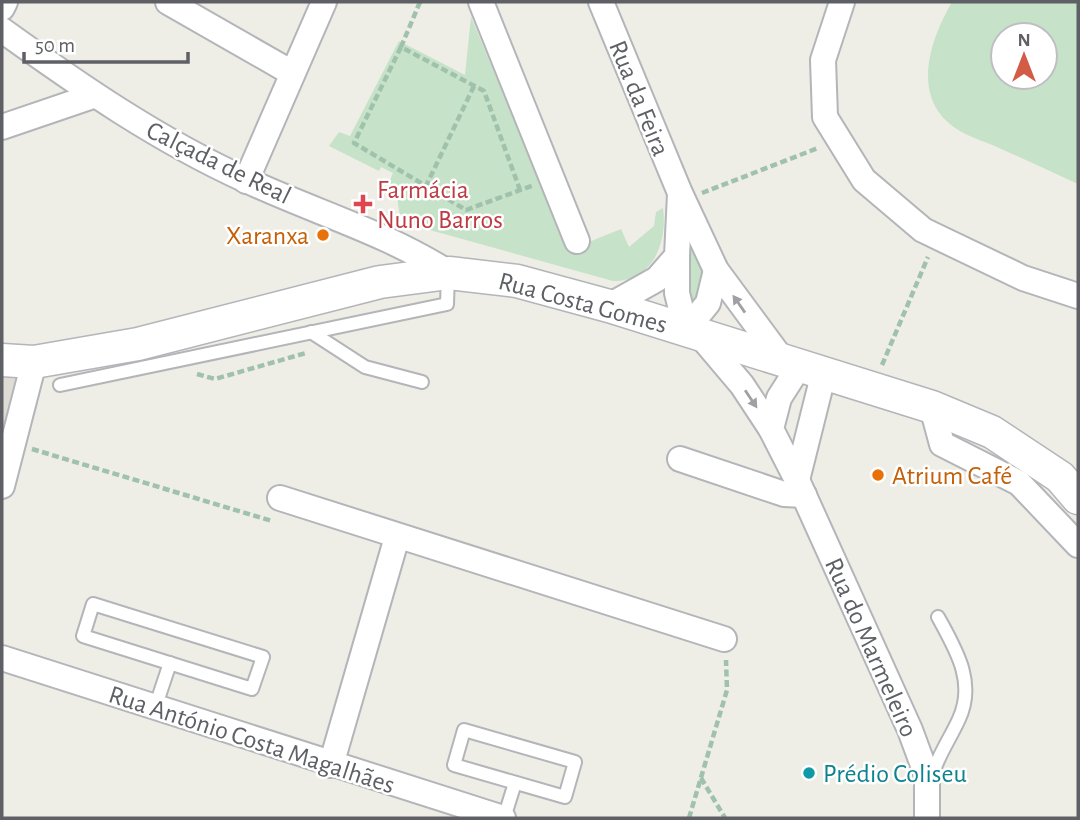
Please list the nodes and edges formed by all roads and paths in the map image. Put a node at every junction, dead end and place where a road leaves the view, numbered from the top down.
1 (5, 2) edge
2 (168, 2) edge
3 (324, 2) edge
4 (420, 2) edge
5 (481, 2) edge
6 (602, 2) edge
7 (842, 2) edge
8 (2, 8) edge
9 (2, 30) edge
10 (401, 47) junction
11 (292, 73) junction
12 (474, 86) junction
13 (93, 96) junction
14 (2, 127) edge
15 (816, 148) dead end
16 (552, 178) junction
17 (246, 181) junction
18 (426, 186) junction
19 (520, 190) junction
20 (689, 194) junction
21 (577, 241) dead end
22 (931, 250) dead end
23 (677, 256) junction
24 (716, 270) junction
25 (449, 272) junction
26 (1078, 296) edge
27 (609, 306) junction
28 (692, 331) junction
29 (311, 332) junction
30 (2, 360) edge
31 (34, 362) junction
32 (802, 365) junction
33 (882, 366) dead end
34 (422, 382) dead end
35 (60, 385) dead end
36 (932, 407) junction
37 (771, 429) junction
38 (31, 448) dead end
39 (680, 459) dead end
40 (1072, 484) edge
41 (2, 486) edge
42 (801, 487) junction
43 (280, 498) dead end
44 (306, 508) junction
45 (397, 537) junction
46 (1078, 545) edge
47 (937, 618) dead end
48 (724, 639) joint
49 (2, 658) edge
50 (170, 663) junction
51 (155, 708) junction
52 (331, 765) junction
53 (701, 778) junction
54 (515, 783) junction
55 (928, 788) junction
56 (503, 818) edge
57 (689, 818) edge
58 (725, 818) edge
59 (927, 818) edge

1 - 8 street
2 - 11 street
3 - 11 street
4 - 10 path
5 - 16 street
6 - 20 street, Rua da Feira
7 - 26 street
9 - 13 street, Calçada de Real
10 - 12 path
10 - 18 path
11 - 17 street
12 - 18 path
12 - 19 path
13 - 14 street
13 - 17 street, Calçada de Real
15 - 20 path
16 - 19 path
16 - 21 street
17 - 25 street, Calçada de Real
18 - 19 path
20 - 23 street, Rua da Feira
20 - 24 street, Rua da Feira
22 - 33 path
23 - 27 street
23 - 28 street, Rua da Feira
24 - 28 street
32 -> 24 street, Rua da Feira
25 - 27 street, Rua Costa Gomes
25 - 29 lane
25 - 31 street, Rua Costa Gomes
27 - 28 street, Rua Costa Gomes
28 - 32 street, Rua Costa Gomes
28 -> 37 street, Rua do Marmeleiro
29 - 34 lane
29 - 35 lane
30 - 31 street, Rua Costa Gomes
31 - 41 street
32 - 36 street, Rua Costa Gomes
32 - 37 street
32 - 42 street
36 - 40 street, Rua Costa Gomes
36 - 46 street
37 - 42 street, Rua do Marmeleiro
38 - 44 path
39 - 42 street
42 - 55 street, Rua do Marmeleiro
43 - 44 street
44 - 45 street
45 - 48 street
45 - 52 street
47 - 55 lane
48 - 53 path
49 - 51 street, Rua António Costa Magalhães
50 - 50 lane
50 - 51 lane
51 - 52 street, Rua António Costa Magalhães
52 - 56 street, Rua António Costa Magalhães
53 - 57 path
53 - 58 path
54 - 54 lane
54 - 56 lane
55 - 59 street, Rua do Marmeleiro

